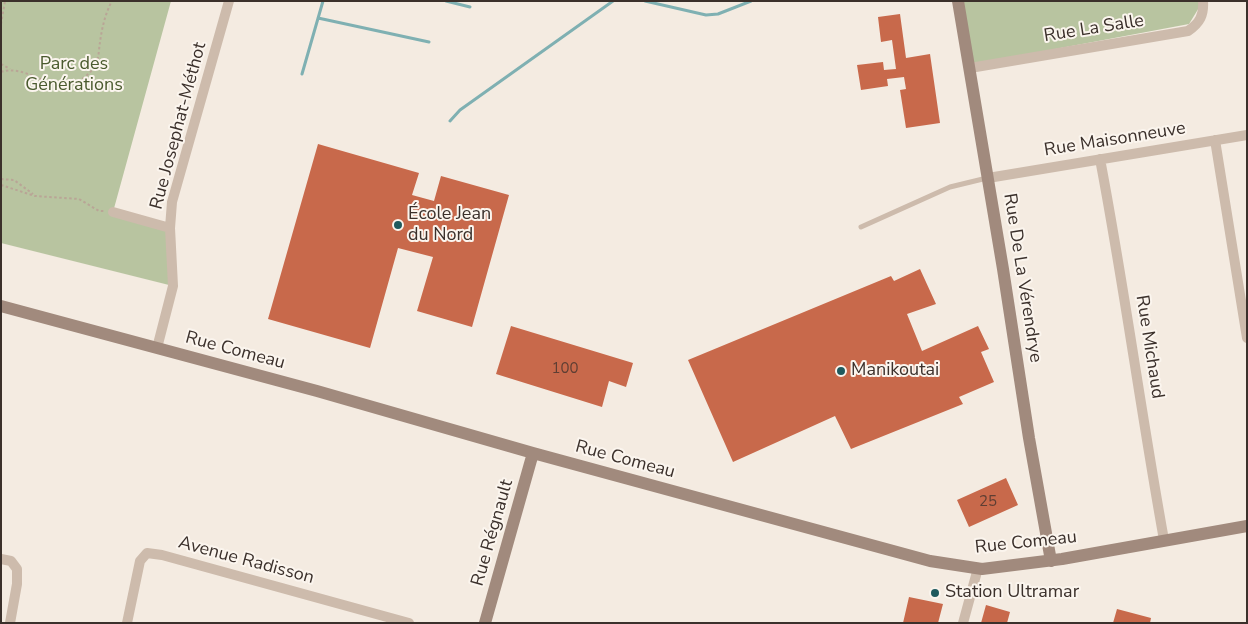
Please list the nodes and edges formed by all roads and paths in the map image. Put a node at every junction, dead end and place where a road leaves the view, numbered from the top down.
1 (5, 1) edge
2 (112, 1) edge
3 (229, 1) edge
4 (958, 1) edge
5 (1203, 1) edge
6 (1, 24) edge
7 (1, 64) edge
8 (970, 68) junction
9 (12, 70) junction
10 (1, 72) edge
11 (1247, 134) edge
12 (1215, 140) junction
13 (1100, 159) junction
14 (988, 178) junction
15 (1, 179) edge
16 (1, 185) edge
17 (35, 196) junction
18 (113, 212) joint
19 (861, 227) dead end
20 (170, 228) junction
21 (1, 306) edge
22 (1247, 338) edge
23 (157, 348) junction
24 (533, 453) junction
25 (1247, 526) edge
26 (1164, 540) junction
27 (1, 559) edge
28 (1051, 560) junction
29 (978, 568) junction
30 (10, 623) edge
31 (128, 623) edge
32 (409, 623) edge
33 (485, 623) edge
34 (963, 623) edge

1 - 6 path
2 - 9 path
3 - 20 street, Rue Josephat-Méthot
4 - 8 street, Rue De La Vérendrye
5 - 8 street, Rue La Salle
7 - 9 path
8 - 14 street, Rue De La Vérendrye
9 - 10 path
11 - 12 street, Rue Maisonneuve
12 - 13 street, Rue Maisonneuve
12 - 22 street
13 - 14 street, Rue Maisonneuve
13 - 26 street, Rue Michaud
14 - 19 lane
14 - 28 street, Rue De La Vérendrye
15 - 17 path
16 - 17 path
17 - 18 path
18 - 20 street
20 - 23 street, Rue Josephat-Méthot
21 - 23 street, Rue Comeau
23 - 24 street, Rue Comeau
24 - 29 street, Rue Comeau
24 - 33 street, Rue Régnault
25 - 26 street, Rue Comeau
26 - 28 street, Rue Comeau
27 - 30 street
28 - 29 street, Rue Comeau
29 - 34 street
31 - 32 street, Avenue Radisson

